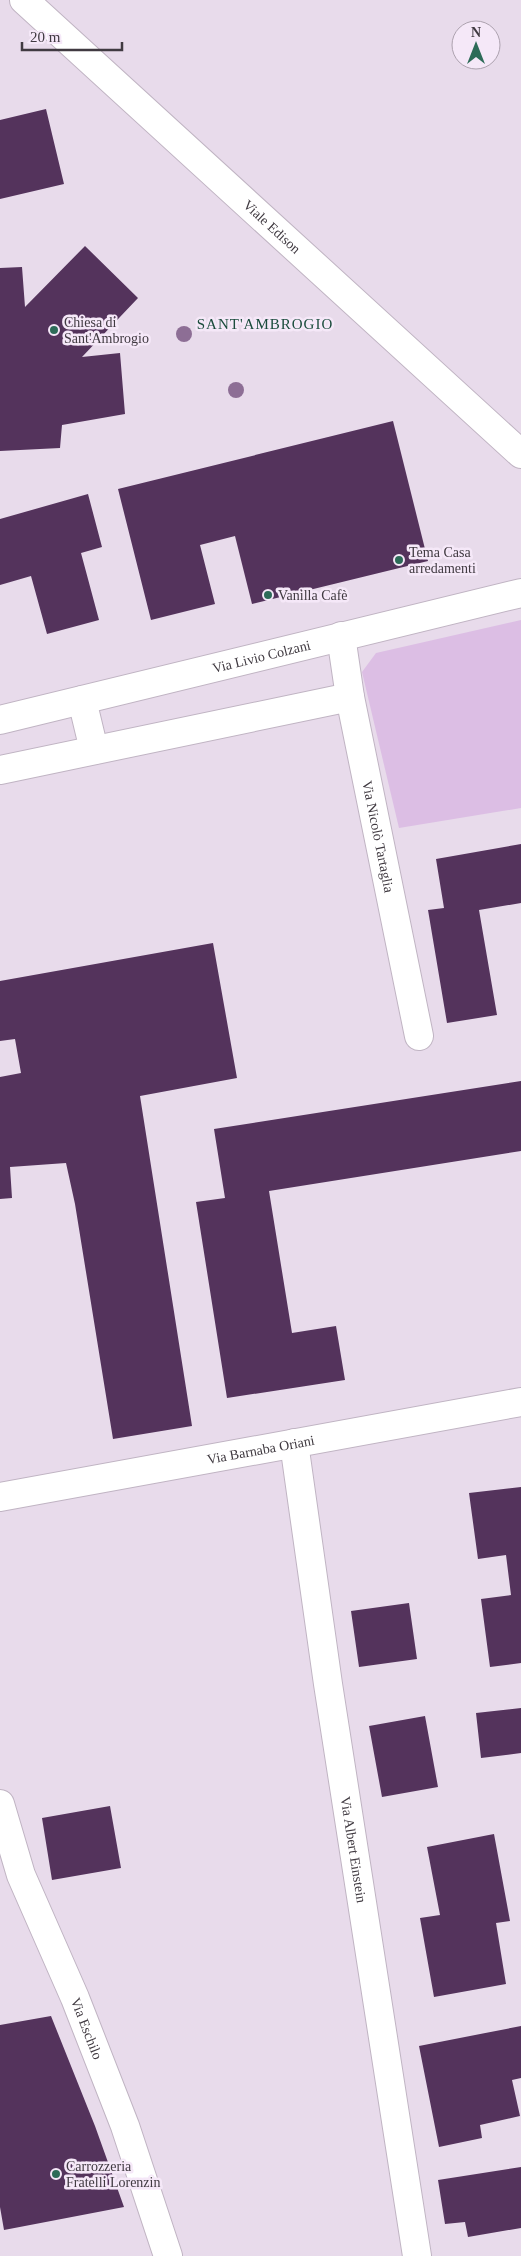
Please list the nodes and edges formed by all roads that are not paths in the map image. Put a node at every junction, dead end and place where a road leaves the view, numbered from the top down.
1 (24, 0) edge
2 (521, 454) edge
3 (521, 593) edge
4 (341, 636) junction
5 (350, 697) junction
6 (82, 700) junction
7 (0, 720) edge
8 (94, 750) junction
9 (0, 770) edge
10 (419, 1036) dead end
11 (521, 1402) edge
12 (294, 1443) junction
13 (0, 1497) edge
14 (0, 1804) edge
15 (10, 1877) edge
16 (168, 2256) edge
17 (417, 2256) edge

1 - 2 street, Viale Edison
3 - 4 street, Via Livio Colzani
4 - 5 street, Via Nicolò Tartaglia
4 - 6 street, Via Livio Colzani
5 - 8 street
5 - 10 street, Via Nicolò Tartaglia
6 - 7 street, Via Livio Colzani
6 - 8 street
8 - 9 street
11 - 12 street, Via Barnaba Oriani
12 - 13 street, Via Barnaba Oriani
12 - 17 street, Via Albert Einstein
14 - 15 street, Via Eschilo
15 - 16 street, Via Eschilo

